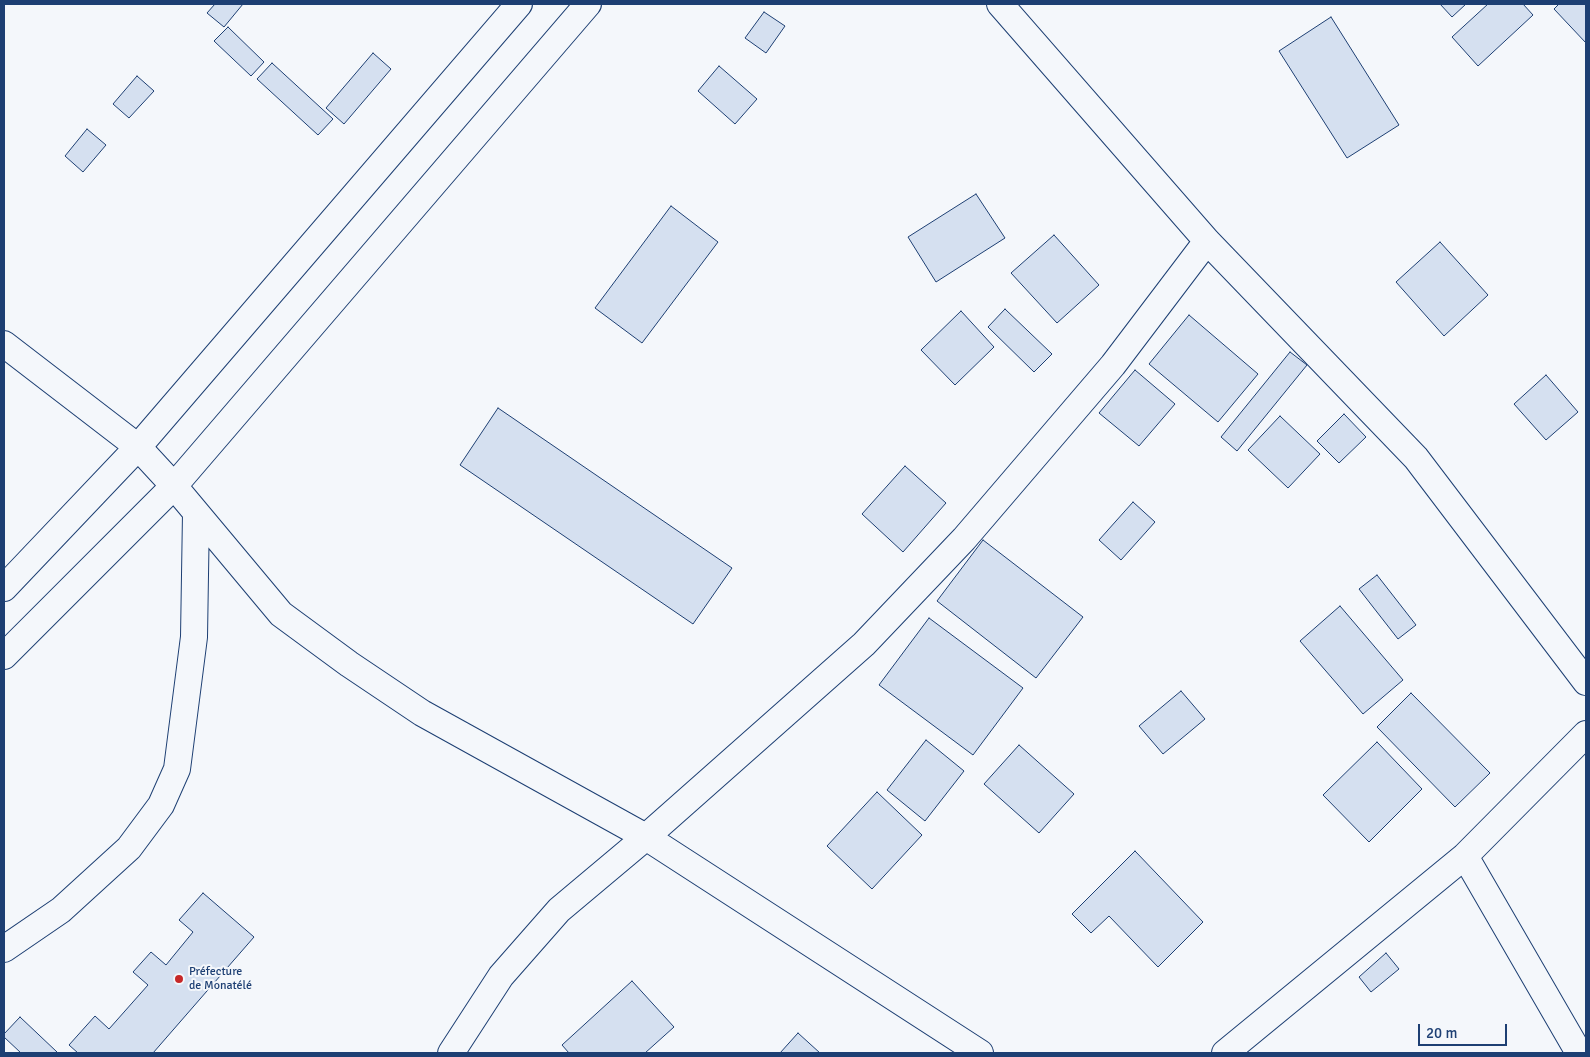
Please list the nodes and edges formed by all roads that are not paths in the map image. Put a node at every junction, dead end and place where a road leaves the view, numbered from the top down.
1 (519, 4) edge
2 (588, 4) edge
3 (1000, 4) edge
4 (1207, 241) junction
5 (4, 344) edge
6 (138, 448) junction
7 (174, 486) junction
8 (196, 513) junction
9 (4, 588) edge
10 (4, 656) edge
11 (1586, 682) edge
12 (1586, 734) edge
13 (646, 837) junction
14 (1465, 856) junction
15 (4, 949) edge
16 (451, 1053) edge
17 (980, 1053) edge
18 (1225, 1053) edge
19 (1579, 1053) edge

1 - 6 street
2 - 7 street
3 - 4 street
4 - 11 street
4 - 13 street
5 - 6 street
6 - 7 street
6 - 9 street
7 - 8 street
7 - 10 street
8 - 13 street
8 - 15 street
12 - 14 street
13 - 16 street
13 - 17 street
14 - 18 street
14 - 19 street

